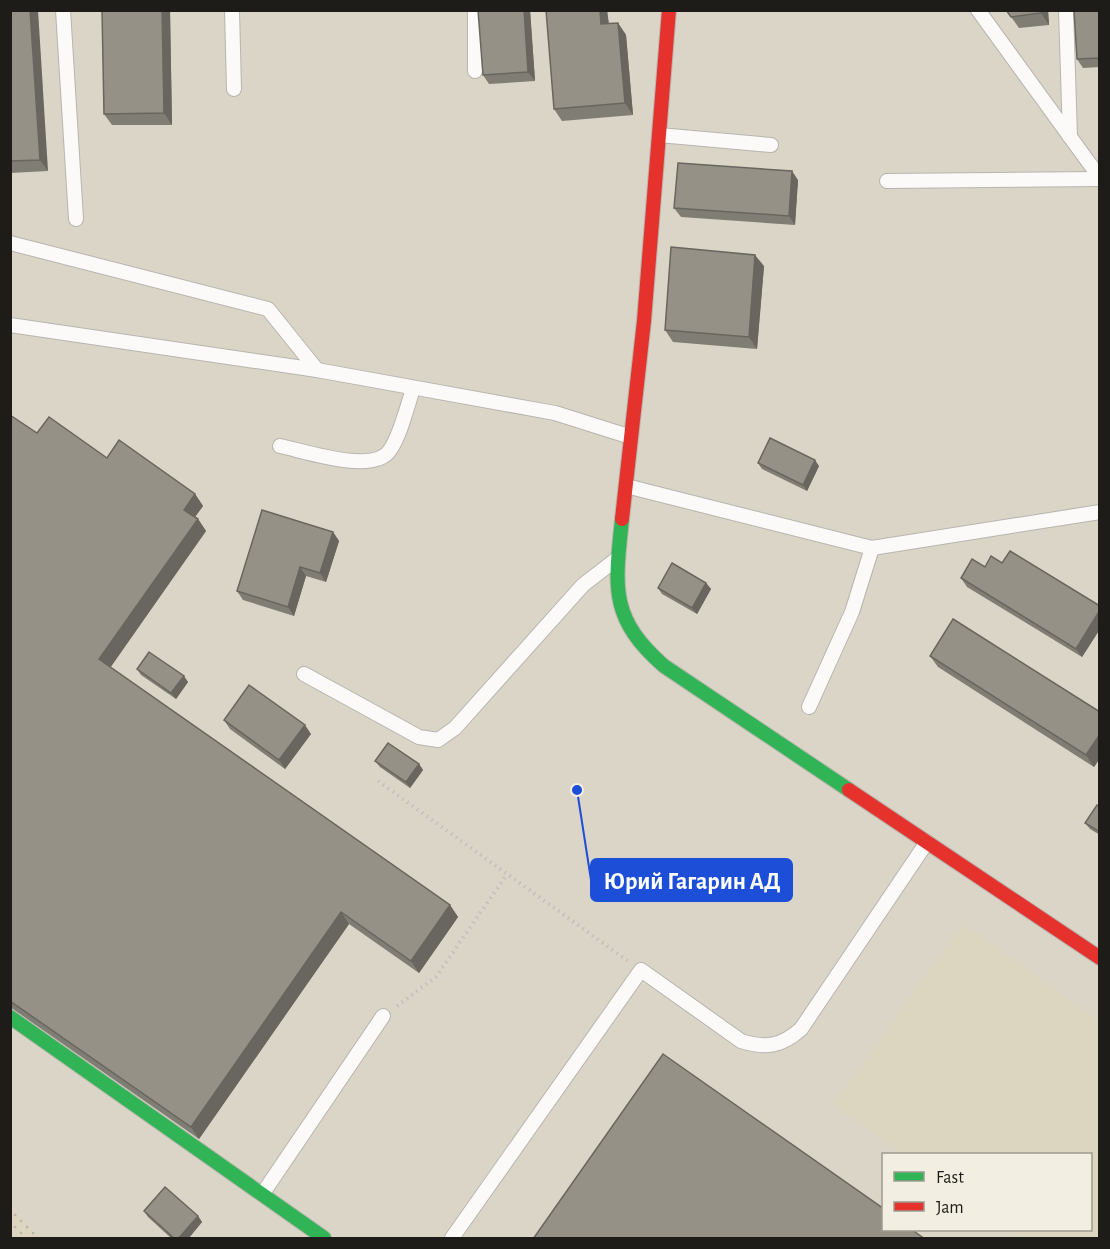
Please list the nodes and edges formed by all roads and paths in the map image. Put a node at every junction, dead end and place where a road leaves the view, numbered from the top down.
1 (63, 10) edge
2 (232, 10) edge
3 (475, 10) edge
4 (669, 10) edge
5 (978, 10) edge
6 (1066, 10) edge
7 (475, 71) dead end
8 (234, 89) dead end
9 (659, 135) junction
10 (1070, 137) junction
11 (771, 145) dead end
12 (1100, 178) edge
13 (887, 181) dead end
14 (76, 219) dead end
15 (10, 243) edge
16 (10, 325) edge
17 (317, 370) junction
18 (413, 389) junction
19 (632, 437) junction
20 (280, 446) dead end
21 (626, 486) junction
22 (1100, 512) edge
23 (872, 548) junction
24 (618, 558) junction
25 (304, 674) dead end
26 (809, 707) dead end
27 (378, 781) dead end
28 (927, 842) junction
29 (507, 874) junction
30 (1100, 958) edge
31 (641, 970) junction
32 (383, 1016) joint
33 (10, 1017) edge
34 (263, 1193) junction
35 (324, 1239) edge
36 (452, 1239) edge

1 - 14 lane
2 - 8 lane
3 - 7 lane
4 - 9 street
5 - 10 lane
6 - 10 lane
9 - 11 lane
9 - 19 street
10 - 12 lane
12 - 13 lane
15 - 17 lane
16 - 17 lane
17 - 18 lane
18 - 19 lane
18 - 20 lane
19 - 21 street
21 - 23 lane
21 - 24 street
22 - 23 lane
23 - 26 lane
24 - 25 lane
24 - 28 street
27 - 29 path
28 - 30 street
28 - 31 lane
29 - 31 path
29 - 32 path
31 - 36 lane
32 - 34 lane
33 - 34 street
34 - 35 street

